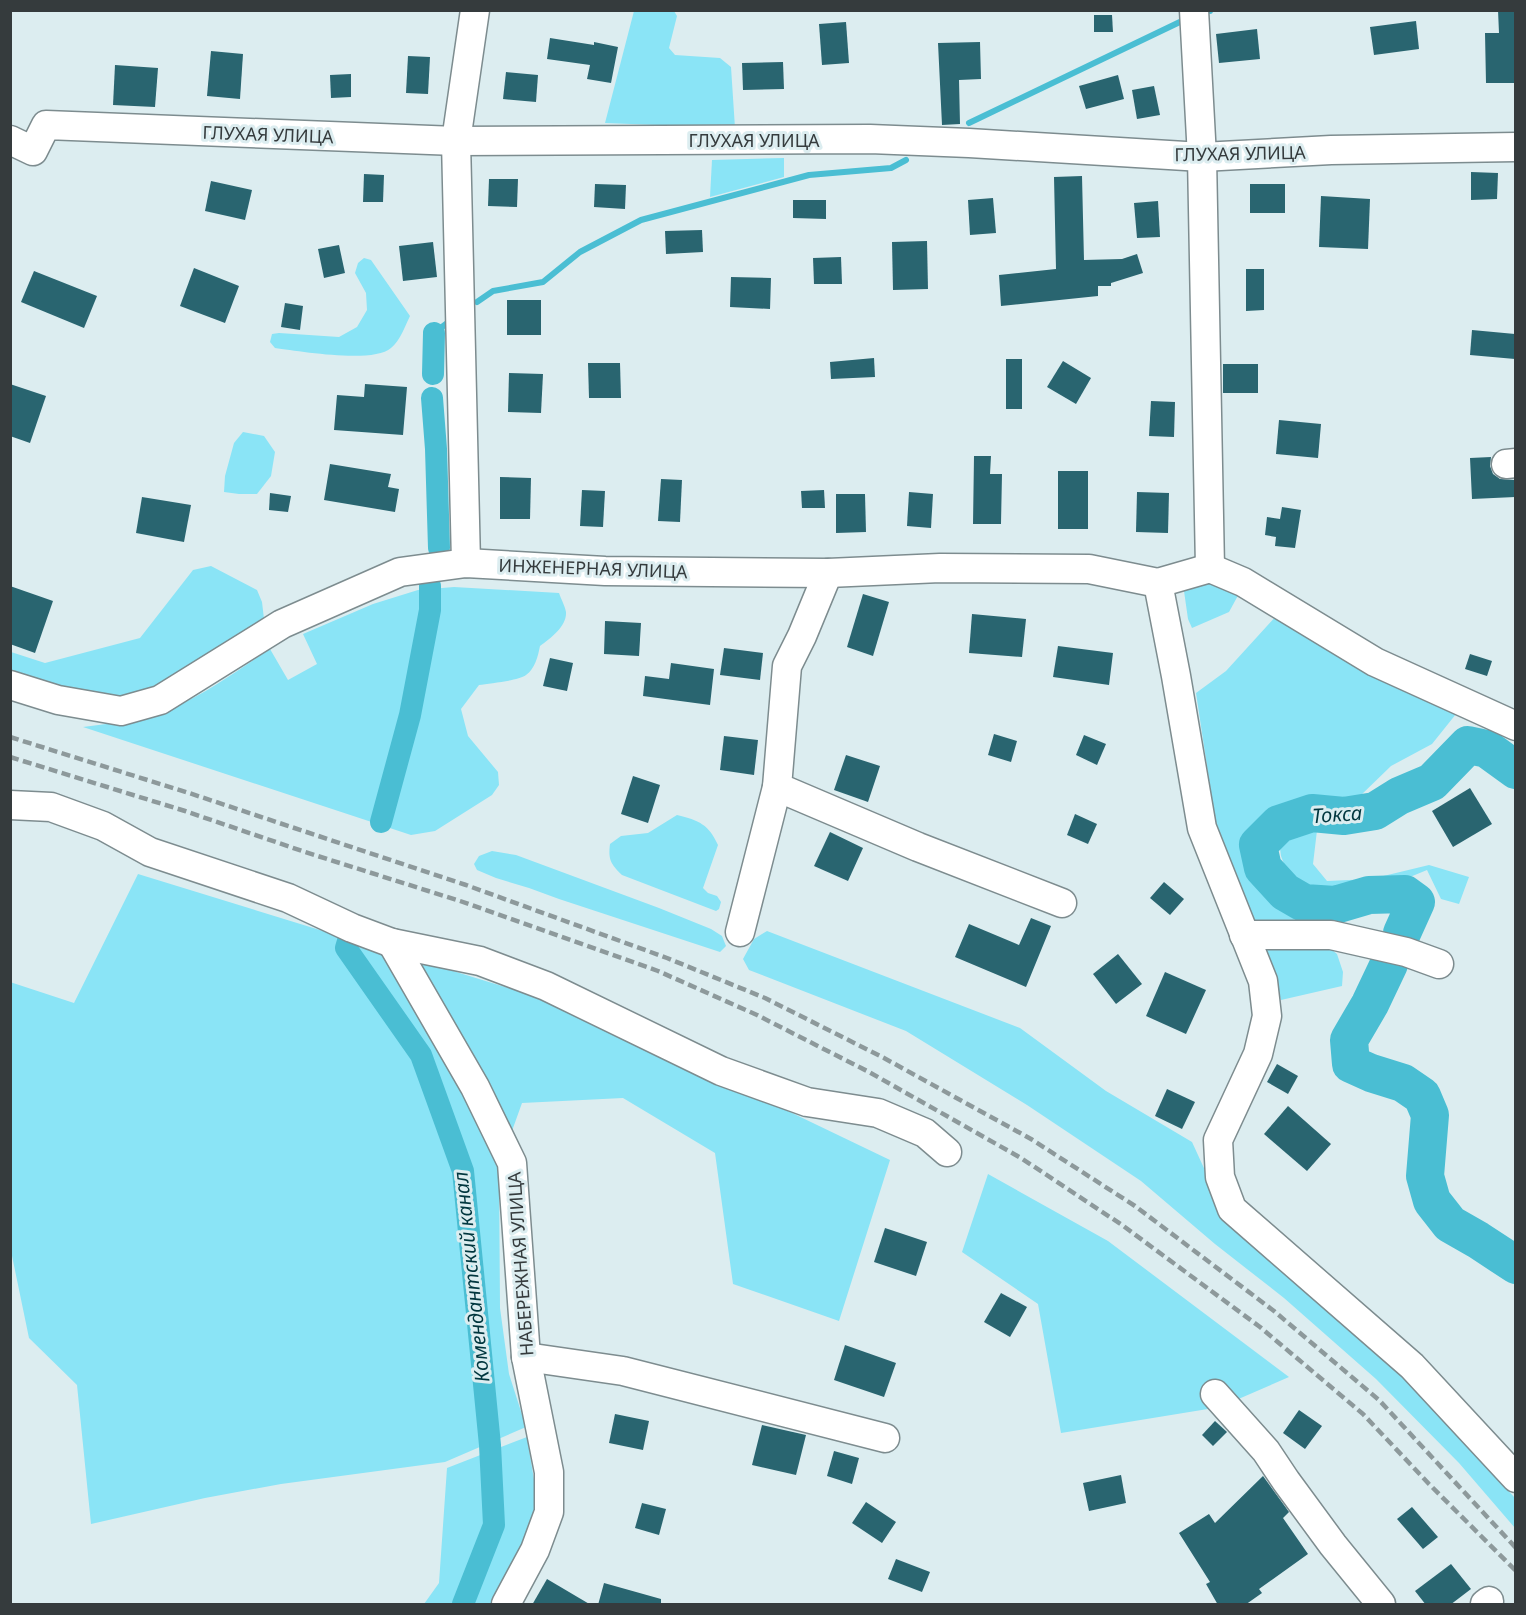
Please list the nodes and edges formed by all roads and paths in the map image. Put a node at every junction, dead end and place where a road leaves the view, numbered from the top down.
1 (475, 10) edge
2 (1194, 10) edge
3 (10, 140) edge
4 (456, 141) junction
5 (1515, 147) edge
6 (1202, 157) junction
7 (466, 563) junction
8 (1210, 568) junction
9 (828, 573) junction
10 (1158, 583) junction
11 (10, 685) edge
12 (1515, 726) edge
13 (777, 788) junction
14 (10, 805) edge
15 (1062, 903) dead end
16 (740, 932) dead end
17 (1244, 935) junction
18 (392, 943) junction
19 (1439, 964) dead end
20 (947, 1152) dead end
21 (526, 1357) junction
22 (1215, 1394) dead end
23 (885, 1438) dead end
24 (1515, 1478) edge
25 (506, 1605) edge
26 (1381, 1605) edge

1 - 4 street
2 - 6 street
3 - 4 street, ГЛУХАЯ УЛИЦА
4 - 6 street, ГЛУХАЯ УЛИЦА
4 - 7 street
5 - 6 street, ГЛУХАЯ УЛИЦА
6 - 8 street
7 - 9 street, ИНЖЕНЕРНАЯ УЛИЦА
7 - 11 street, ИНЖЕНЕРНАЯ УЛИЦА
8 - 10 street, ИНЖЕНЕРНАЯ УЛИЦА
8 - 12 street
9 - 10 street, ИНЖЕНЕРНАЯ УЛИЦА
9 - 13 street
10 - 17 street
13 - 15 street
13 - 16 street
14 - 18 street
17 - 19 street
17 - 24 street
18 - 20 street
18 - 21 street, НАБЕРЕЖНАЯ УЛИЦА
21 - 23 street
21 - 25 street, НАБЕРЕЖНАЯ УЛИЦА
22 - 26 street

